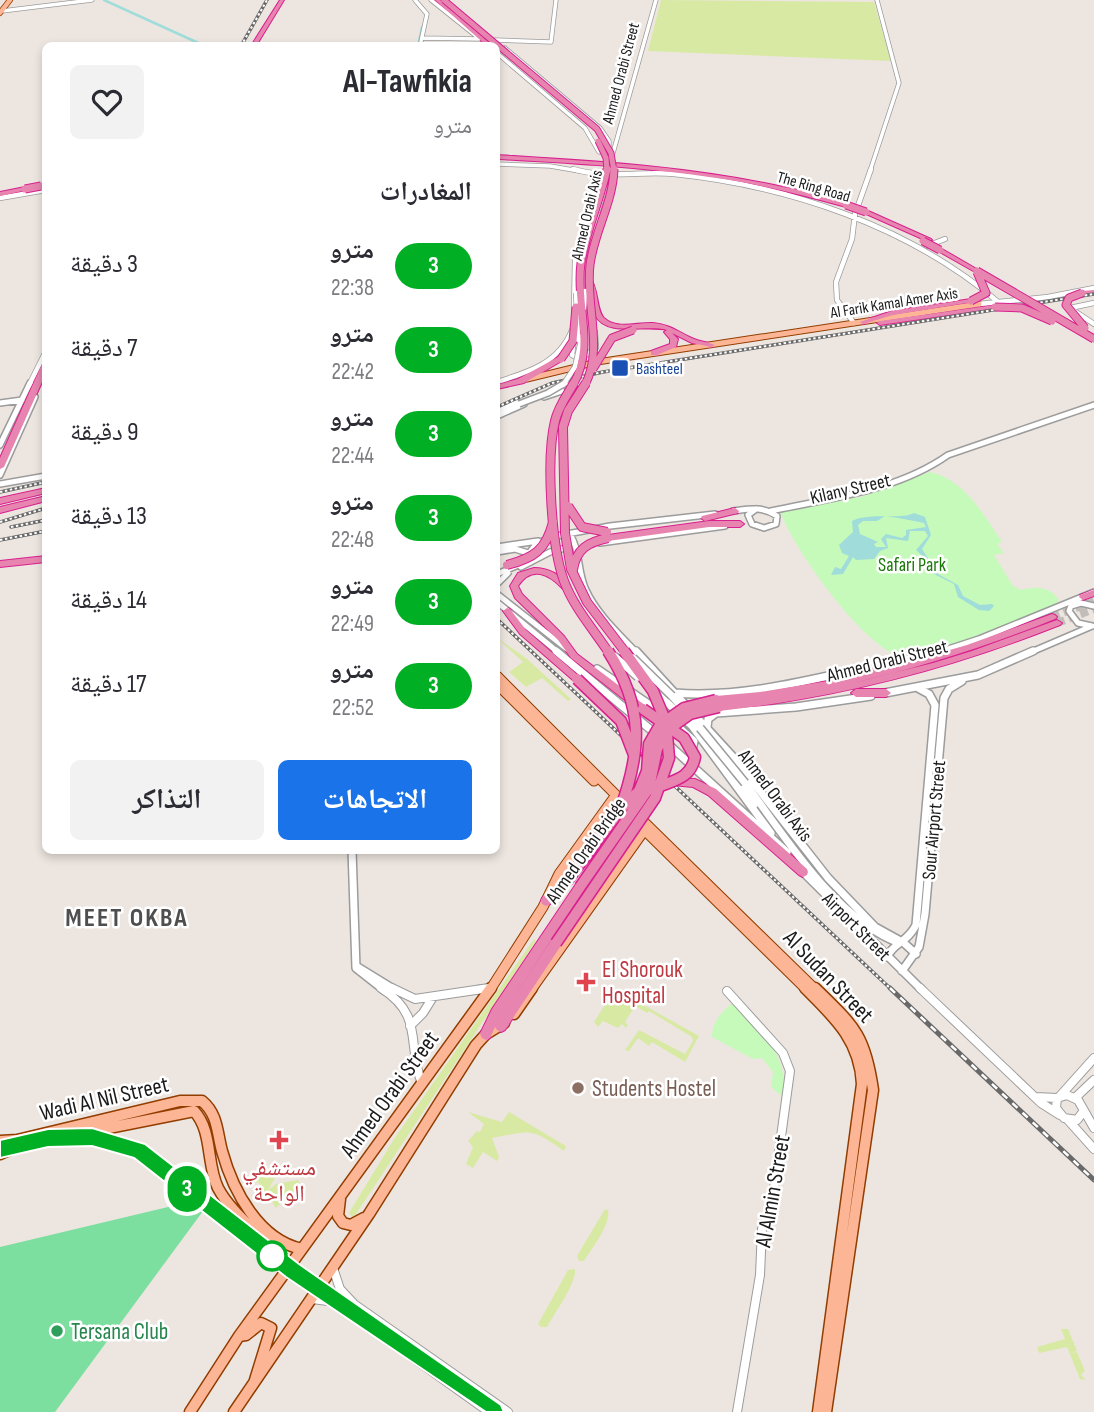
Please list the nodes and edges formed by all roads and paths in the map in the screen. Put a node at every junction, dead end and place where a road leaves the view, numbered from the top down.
1 (8, 0) edge
2 (92, 0) edge
3 (275, 0) edge
4 (282, 0) edge
5 (415, 0) edge
6 (431, 0) edge
7 (437, 0) edge
8 (446, 0) edge
9 (556, 0) edge
10 (654, 0) edge
11 (877, 0) edge
12 (1, 10) edge
13 (422, 38) junction
14 (481, 39) junction
15 (250, 42) edge
16 (256, 42) edge
17 (421, 42) edge
18 (488, 42) edge
19 (490, 42) edge
20 (490, 42) edge
21 (495, 42) edge
22 (500, 44) edge
23 (500, 46) edge
24 (500, 50) edge
25 (500, 54) edge
26 (500, 55) edge
27 (635, 64) junction
28 (611, 141) junction
29 (599, 152) junction
30 (611, 153) junction
31 (500, 161) edge
32 (500, 161) edge
33 (500, 161) edge
34 (721, 169) dead end
35 (603, 171) junction
36 (610, 172) junction
37 (675, 172) junction
38 (692, 174) junction
39 (729, 178) junction
40 (701, 179) junction
41 (26, 185) junction
42 (42, 186) edge
43 (42, 187) edge
44 (33, 192) junction
45 (0, 194) edge
46 (852, 217) junction
47 (945, 239) dead end
48 (924, 243) junction
49 (979, 270) junction
50 (583, 288) junction
51 (1094, 290) edge
52 (997, 301) junction
53 (1094, 303) edge
54 (979, 304) junction
55 (863, 322) junction
56 (854, 323) junction
57 (880, 323) junction
58 (1094, 324) edge
59 (1082, 329) junction
60 (572, 330) junction
61 (1094, 336) edge
62 (710, 345) junction
63 (654, 353) junction
64 (42, 362) edge
65 (42, 363) edge
66 (609, 363) junction
67 (595, 367) junction
68 (42, 372) edge
69 (521, 381) junction
70 (534, 381) joint
71 (42, 382) edge
72 (500, 386) edge
73 (500, 386) edge
74 (500, 387) edge
75 (562, 391) dead end
76 (22, 400) junction
77 (0, 403) edge
78 (1094, 405) edge
79 (500, 412) edge
80 (500, 413) edge
81 (3, 451) edge
82 (936, 465) junction
83 (0, 467) edge
84 (0, 475) edge
85 (42, 477) edge
86 (1, 483) edge
87 (42, 496) edge
88 (566, 499) junction
89 (0, 506) edge
90 (756, 509) junction
91 (764, 509) junction
92 (736, 511) junction
93 (771, 511) junction
94 (556, 512) junction
95 (740, 524) junction
96 (755, 526) junction
97 (569, 533) junction
98 (540, 541) junction
99 (601, 543) junction
100 (575, 546) junction
101 (500, 549) edge
102 (500, 550) edge
103 (528, 553) junction
104 (42, 559) edge
105 (577, 559) junction
106 (0, 564) edge
107 (500, 564) edge
108 (500, 574) edge
109 (573, 574) junction
110 (500, 580) edge
111 (566, 587) junction
112 (1094, 592) edge
113 (500, 596) edge
114 (1076, 601) junction
115 (500, 605) edge
116 (1094, 606) edge
117 (507, 611) junction
118 (1055, 620) tunnel mouth
119 (1093, 625) edge
120 (568, 650) junction
121 (610, 653) junction
122 (628, 655) junction
123 (880, 667) junction
124 (659, 676) junction
125 (970, 677) junction
126 (500, 679) edge
127 (616, 682) junction
128 (500, 687) edge
129 (916, 687) junction
130 (829, 689) junction
131 (676, 693) junction
132 (886, 693) junction
133 (698, 694) junction
134 (715, 708) junction
135 (708, 729) junction
136 (681, 754) junction
137 (635, 764) junction
138 (747, 780) junction
139 (676, 782) junction
140 (644, 796) junction
141 (614, 797) junction
142 (620, 810) junction
143 (756, 813) junction
144 (596, 820) junction
145 (646, 828) junction
146 (776, 841) junction
147 (634, 843) junction
148 (352, 854) edge
149 (803, 872) junction
150 (572, 899) junction
151 (546, 901) junction
152 (584, 914) junction
153 (904, 943) junction
154 (916, 954) junction
155 (887, 957) junction
156 (356, 966) junction
157 (902, 971) junction
158 (491, 988) junction
159 (727, 991) dead end
160 (433, 997) junction
161 (410, 1026) junction
162 (501, 1026) junction
163 (486, 1034) junction
164 (1094, 1058) edge
165 (866, 1063) junction
166 (1094, 1080) edge
167 (422, 1084) junction
168 (1035, 1096) junction
169 (1059, 1097) junction
170 (1075, 1098) junction
171 (180, 1107) junction
172 (1083, 1112) junction
173 (1064, 1118) junction
174 (1094, 1128) edge
175 (219, 1140) junction
176 (0, 1142) edge
177 (15, 1144) junction
178 (206, 1145) junction
179 (1094, 1149) edge
180 (0, 1152) edge
181 (340, 1199) junction
182 (369, 1214) junction
183 (302, 1249) junction
184 (333, 1268) junction
185 (286, 1272) junction
186 (312, 1299) junction
187 (239, 1336) junction
188 (254, 1382) junction
189 (190, 1412) edge
190 (234, 1412) edge
191 (489, 1412) edge
192 (508, 1412) edge
193 (737, 1412) edge
194 (818, 1412) edge
195 (826, 1412) edge

1 - 12 main road
2 - 12 street
3 - 15 highway
4 - 16 highway
5 - 13 street
6 - 14 street
7 - 19 highway, bridge
8 - 20 street
8 - 21 highway, Ahmed Orabi Axis, bridge
9 - 22 street
10 - 27 street, Ahmed Orabi Street
11 - 46 street
13 - 14 street
13 - 17 street
14 - 18 street
23 - 50 highway, Ahmed Orabi Axis, bridge
24 - 28 street
25 - 50 highway, Ahmed Orabi Axis, bridge
26 - 29 street
27 - 28 street, Ahmed Orabi Street
27 - 30 street, Ahmed Orabi Street
28 - 30 street, Ahmed Orabi Street
29 - 30 street
29 - 30 street
31 - 35 street
32 - 37 highway, The Ring Road
33 - 38 highway, The Ring Road
34 - 37 highway
35 - 36 street
35 - 50 street
36 - 37 street
36 - 50 street
37 - 38 highway
37 - 39 highway, The Ring Road
37 - 40 street
38 - 39 highway, The Ring Road
38 - 40 highway
39 - 48 highway, The Ring Road, bridge
40 - 46 street
41 - 42 highway, bridge
41 - 44 street
41 - 45 highway
43 - 44 street
44 - 45 street
46 - 48 street
46 - 56 street
47 - 48 street
48 - 49 highway, The Ring Road, bridge
48 - 52 street
49 - 55 highway, bridge
49 - 59 highway, The Ring Road, bridge
50 - 60 street
50 - 60 street
50 - 62 highway, bridge
50 - 67 highway, Ahmed Orabi Axis, bridge
50 - 69 highway, bridge
50 - 79 street, bridge
50 - 94 highway, Ahmed Orabi Axis, bridge
51 - 52 street
51 - 59 highway, bridge
52 - 54 street
53 - 58 street
54 - 55 main road, Al Farik Kamal Amer Axis
54 - 57 main road, Al Farik Kamal Amer Axis
55 - 56 main road, Al Farik Kamal Amer Axis
56 - 62 main road, Al Farik Kamal Amer Axis
57 - 59 highway, bridge
57 - 66 main road, Al Farik Kamal Amer Axis
59 - 61 highway, The Ring Road, bridge
60 - 72 street
62 - 63 main road, Al Farik Kamal Amer Axis
63 - 66 main road, Al Farik Kamal Amer Axis
63 - 67 highway, bridge
64 - 76 street
65 - 81 highway
66 - 67 main road, Al Farik Kamal Amer Axis
67 - 69 main road, Al Farik Kamal Amer Axis
67 - 70 main road, Al Farik Kamal Amer Axis
67 - 88 highway, Ahmed Orabi Axis, bridge
68 - 81 highway
69 - 73 highway, Al Farik Kamal Amer Axis
70 - 74 highway, Al Farik Kamal Amer Axis
71 - 84 street
75 - 80 street
76 - 77 street
76 - 81 street
78 - 82 street, Kilany Street
81 - 83 highway
82 - 91 street, Kilany Street
82 - 93 street, Kilany Street
85 - 86 street
87 - 89 highway
88 - 92 highway, bridge
88 - 109 highway, Ahmed Orabi Axis, bridge
90 - 91 street
90 - 92 street
90 - 96 street
91 - 93 street
92 - 97 street
93 - 96 street
94 - 107 highway, bridge
94 - 111 highway, Ahmed Orabi Axis, bridge
95 - 96 street
95 - 99 street
95 - 109 highway, bridge
97 - 98 street
97 - 100 street
98 - 101 street
98 - 103 street
99 - 100 street
99 - 105 street
100 - 105 street
100 - 110 street
102 - 103 street
103 - 108 street
104 - 106 highway
105 - 124 street
109 - 122 highway, Ahmed Orabi Axis, bridge
111 - 120 highway
111 - 121 highway, Ahmed Orabi Axis, bridge
112 - 114 highway
113 - 120 street
114 - 116 street
114 - 119 street
114 - 123 street
115 - 117 street, Airport Street
117 - 136 street, Airport Street
117 - 137 highway, bridge
118 - 130 highway, Ahmed Orabi Street
119 - 125 street
120 - 127 street
120 - 139 highway, bridge
121 - 137 highway, Ahmed Orabi Axis, bridge
121 - 143 street, Ahmed Orabi Axis, bridge
122 - 138 street, Ahmed Orabi Axis, bridge
122 - 162 highway, Ahmed Orabi Axis, bridge
123 - 130 highway
123 - 133 street
124 - 127 street
124 - 131 street
125 - 129 street
125 - 154 street, Sour Airport Street
126 - 141 main road, Al Sudan Street
127 - 136 street
128 - 141 main road, Al Sudan Street
129 - 132 street
129 - 153 street, Sour Airport Street
130 - 132 highway
130 - 134 highway, Ahmed Orabi Street
131 - 133 street
131 - 135 street
132 - 134 street
133 - 134 street
134 - 135 street
134 - 140 highway, Ahmed Orabi Bridge, bridge
134 - 142 highway, Ahmed Orabi Bridge, bridge
135 - 138 street
136 - 146 street, Airport Street
137 - 142 highway, Ahmed Orabi Axis, bridge
138 - 143 street
138 - 153 street, Ahmed Orabi Axis
139 - 140 highway, bridge
139 - 149 highway
140 - 150 highway, Ahmed Orabi Bridge, bridge
141 - 144 main road, Ahmed Orabi Street
141 - 145 main road, Al Sudan Street
142 - 151 highway, Ahmed Orabi Bridge, bridge
143 - 146 street, Ahmed Orabi Axis
144 - 147 main road
144 - 151 main road, Ahmed Orabi Street
145 - 147 main road, Ahmed Orabi Street
145 - 165 main road, Al Sudan Street
146 - 149 street, Airport Street
147 - 152 main road, Ahmed Orabi Street
148 - 156 street
149 - 155 street, Airport Street
150 - 152 highway
150 - 163 highway, Ahmed Orabi Bridge
151 - 158 main road, Ahmed Orabi Street
152 - 162 main road, Ahmed Orabi Street
153 - 154 street, Ahmed Orabi Axis
153 - 155 street, Sour Airport Street
154 - 157 street, Sour Airport Street
155 - 157 street, Airport Street
156 - 160 street
156 - 161 street
157 - 168 street, Airport Street
158 - 160 street
158 - 167 main road, Ahmed Orabi Street
159 - 193 street, Al Almin Street
160 - 161 street
161 - 167 street
162 - 163 main road, Ahmed Orabi Street
163 - 182 main road, Ahmed Orabi Street
164 - 169 street
165 - 194 main road, Al Sudan Street
165 - 195 main road, Al Sudan Street
166 - 170 street
167 - 181 main road, Ahmed Orabi Street
168 - 169 street
168 - 173 street, Airport Street
169 - 170 street
169 - 173 street
170 - 172 street
171 - 175 main road, Wadi Al Nil Street
171 - 177 main road, Wadi Al Nil Street
171 - 178 main road, Wadi Al Nil Street
172 - 173 street
172 - 174 street
173 - 179 street, Airport Street
175 - 178 main road
175 - 183 main road
176 - 177 main road, Wadi Al Nil Street
177 - 180 main road, Wadi Al Nil Street
178 - 185 main road
181 - 182 main road
181 - 183 main road, Ahmed Orabi Street
182 - 184 main road, Ahmed Orabi Street
183 - 185 main road, Ahmed Orabi Street
184 - 186 main road, Ahmed Orabi Street
184 - 192 street
185 - 187 main road, Ahmed Orabi Street
186 - 188 main road, Ahmed Orabi Street
186 - 191 street
187 - 188 main road
187 - 189 main road, Ahmed Orabi Street
188 - 190 main road, Ahmed Orabi Street

